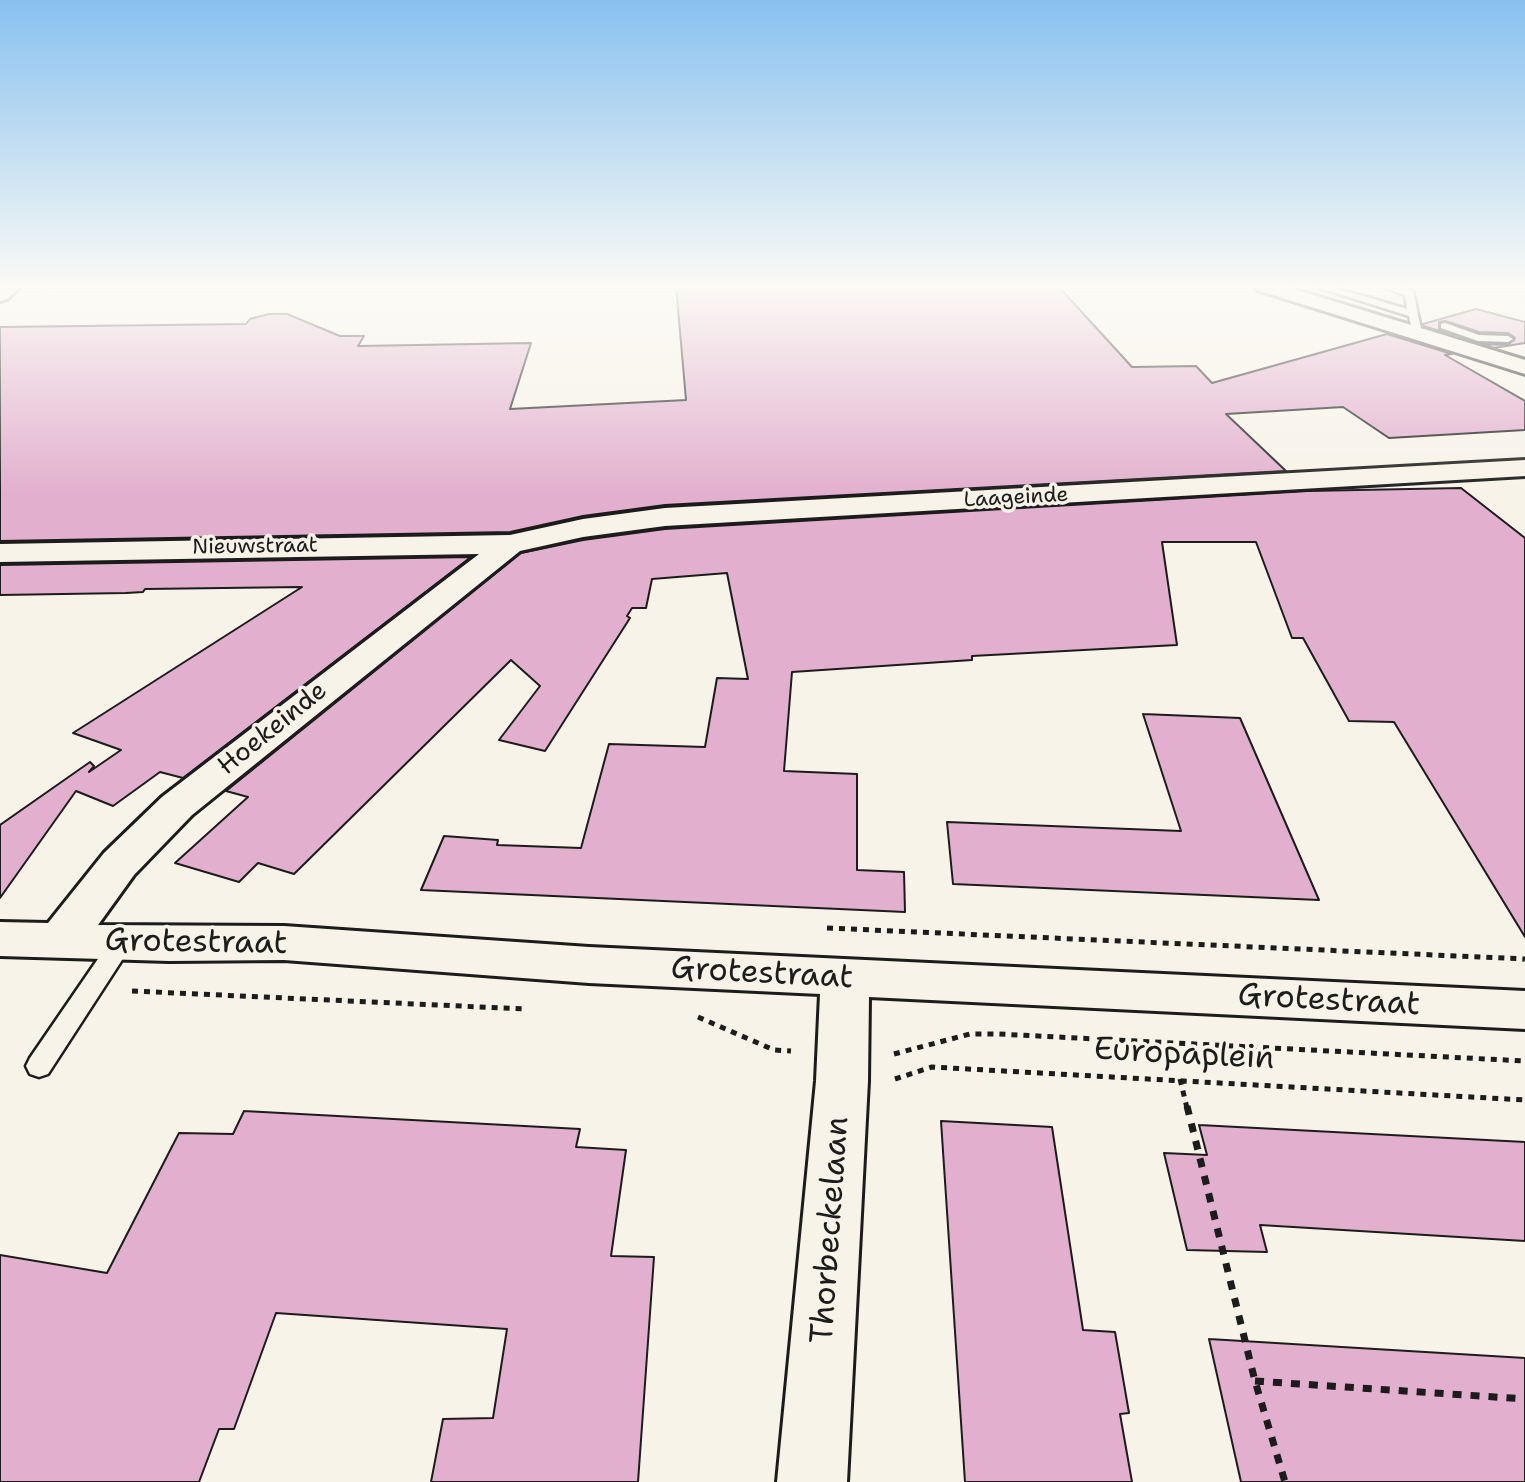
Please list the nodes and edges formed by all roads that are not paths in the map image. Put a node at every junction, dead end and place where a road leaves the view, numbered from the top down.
1 (1501, 355) edge
2 (1525, 367) edge
3 (1525, 468) edge
4 (510, 544) junction
5 (0, 553) edge
6 (0, 939) edge
7 (61, 940) junction
8 (121, 943) junction
9 (845, 977) junction
10 (1525, 1010) edge
11 (39, 1066) dead end
12 (812, 1482) edge

1 - 2 street
3 - 4 street, Laageinde
4 - 5 street, Nieuwstraat
4 - 7 street, Hoekeinde
6 - 7 street, Grotestraat
7 - 8 street, Grotestraat
8 - 9 street, Grotestraat
8 - 11 lane
9 - 10 street, Grotestraat
9 - 12 street, Thorbeckelaan

